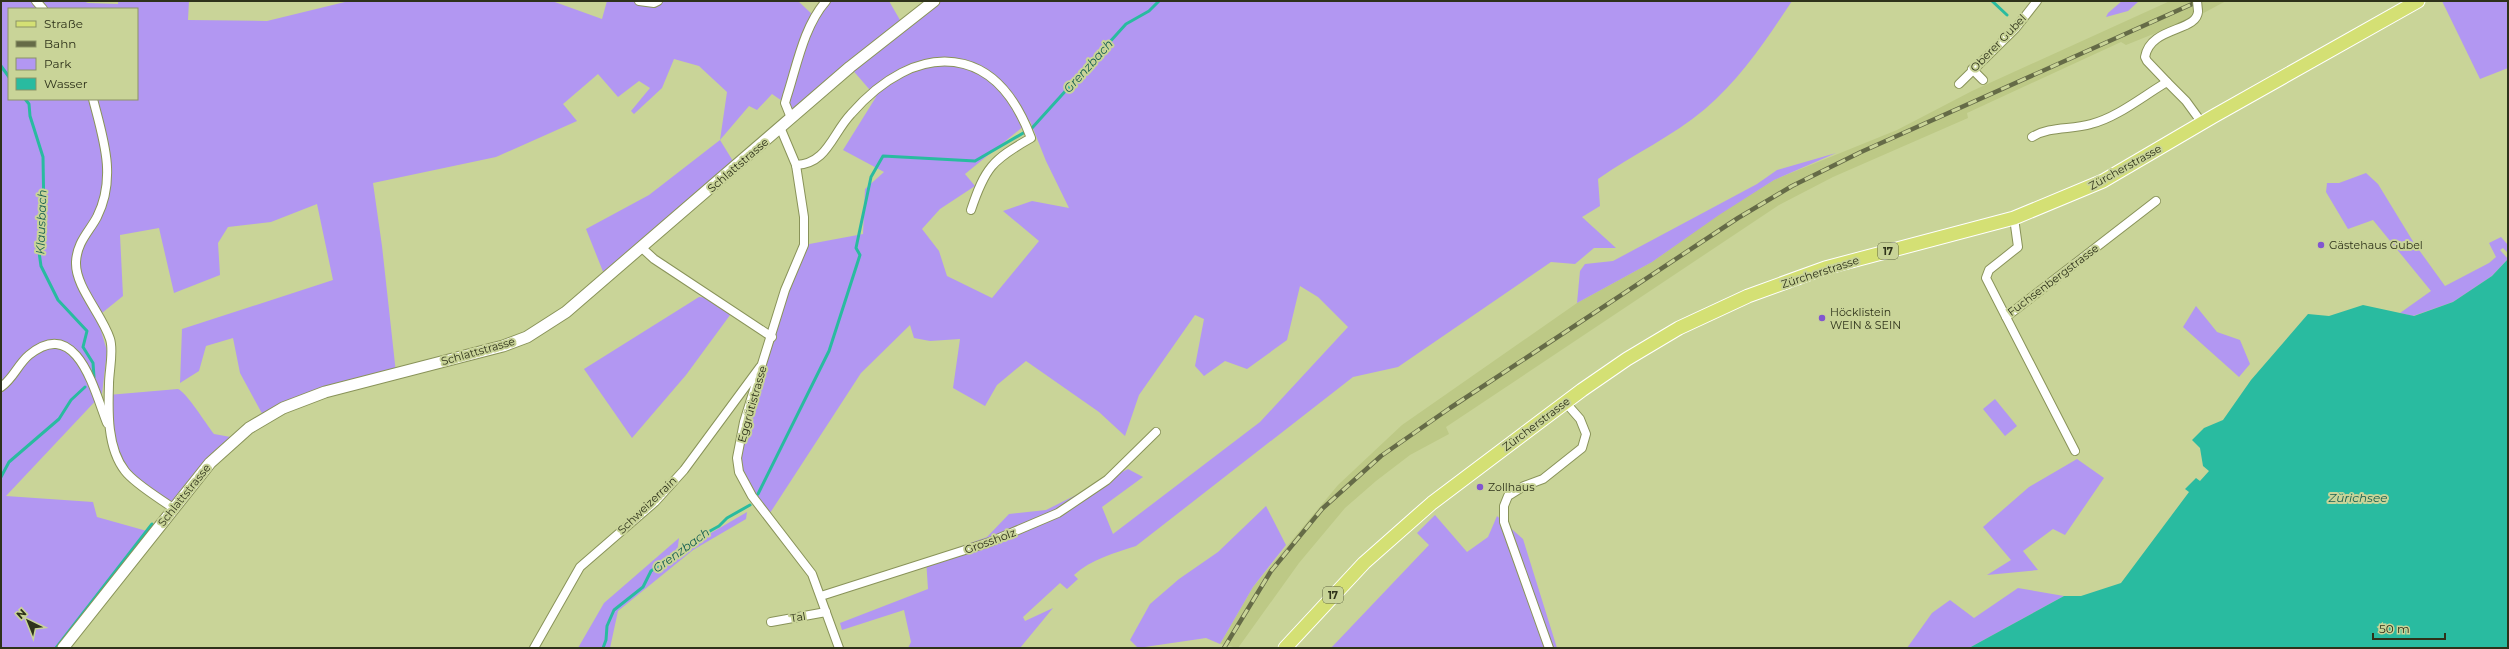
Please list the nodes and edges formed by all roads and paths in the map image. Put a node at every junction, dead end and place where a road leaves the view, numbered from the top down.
1 (639, 1) edge
2 (658, 1) edge
3 (826, 1) edge
4 (934, 1) edge
5 (2037, 1) edge
6 (2197, 1) edge
7 (2418, 1) edge
8 (1972, 69) junction
9 (1983, 80) dead end
10 (2167, 82) junction
11 (1959, 84) dead end
12 (93, 100) edge
13 (791, 118) junction
14 (2202, 123) junction
15 (780, 128) junction
16 (2032, 138) dead end
17 (796, 165) junction
18 (2156, 201) dead end
19 (971, 210) dead end
20 (2014, 218) junction
21 (642, 248) junction
22 (2006, 317) junction
23 (772, 337) junction
24 (764, 362) junction
25 (1, 387) edge
26 (1566, 403) junction
27 (109, 429) junction
28 (1156, 432) dead end
29 (2075, 451) dead end
30 (173, 508) junction
31 (821, 596) junction
32 (826, 612) junction
33 (771, 622) dead end
34 (63, 648) edge
35 (534, 648) edge
36 (839, 648) edge
37 (1285, 648) edge
38 (1549, 648) edge

1 - 2 street
3 - 13 street
4 - 13 street, Schlattstrasse
5 - 8 street, Oberer Gubel
6 - 10 street, bridge
7 - 14 main road, Zürcherstrasse / 17
8 - 9 street
8 - 11 street, Oberer Gubel
10 - 14 street
10 - 16 street
12 - 27 street
13 - 15 street, Schlattstrasse
14 - 20 main road, Zürcherstrasse / 17
15 - 17 street, Eggrütistrasse
15 - 21 street, Schlattstrasse
17 - 19 street
17 - 23 street, Eggrütistrasse
18 - 22 street, Fuchsenbergstrasse
20 - 22 street, Fuchsenbergstrasse
20 - 26 main road, Zürcherstrasse / 17
21 - 23 street
21 - 30 street, Schlattstrasse
22 - 29 street
23 - 24 street, Eggrütistrasse
24 - 31 street, Eggrütistrasse
24 - 35 street, Schweizerrain
25 - 27 street
26 - 37 main road, Zürcherstrasse / 17
26 - 38 street
27 - 30 street
28 - 31 street, Grossholz
30 - 34 street, Schlattstrasse
31 - 32 street, Eggrütistrasse
32 - 33 street, Tal
32 - 36 street, Eggrütistrasse

